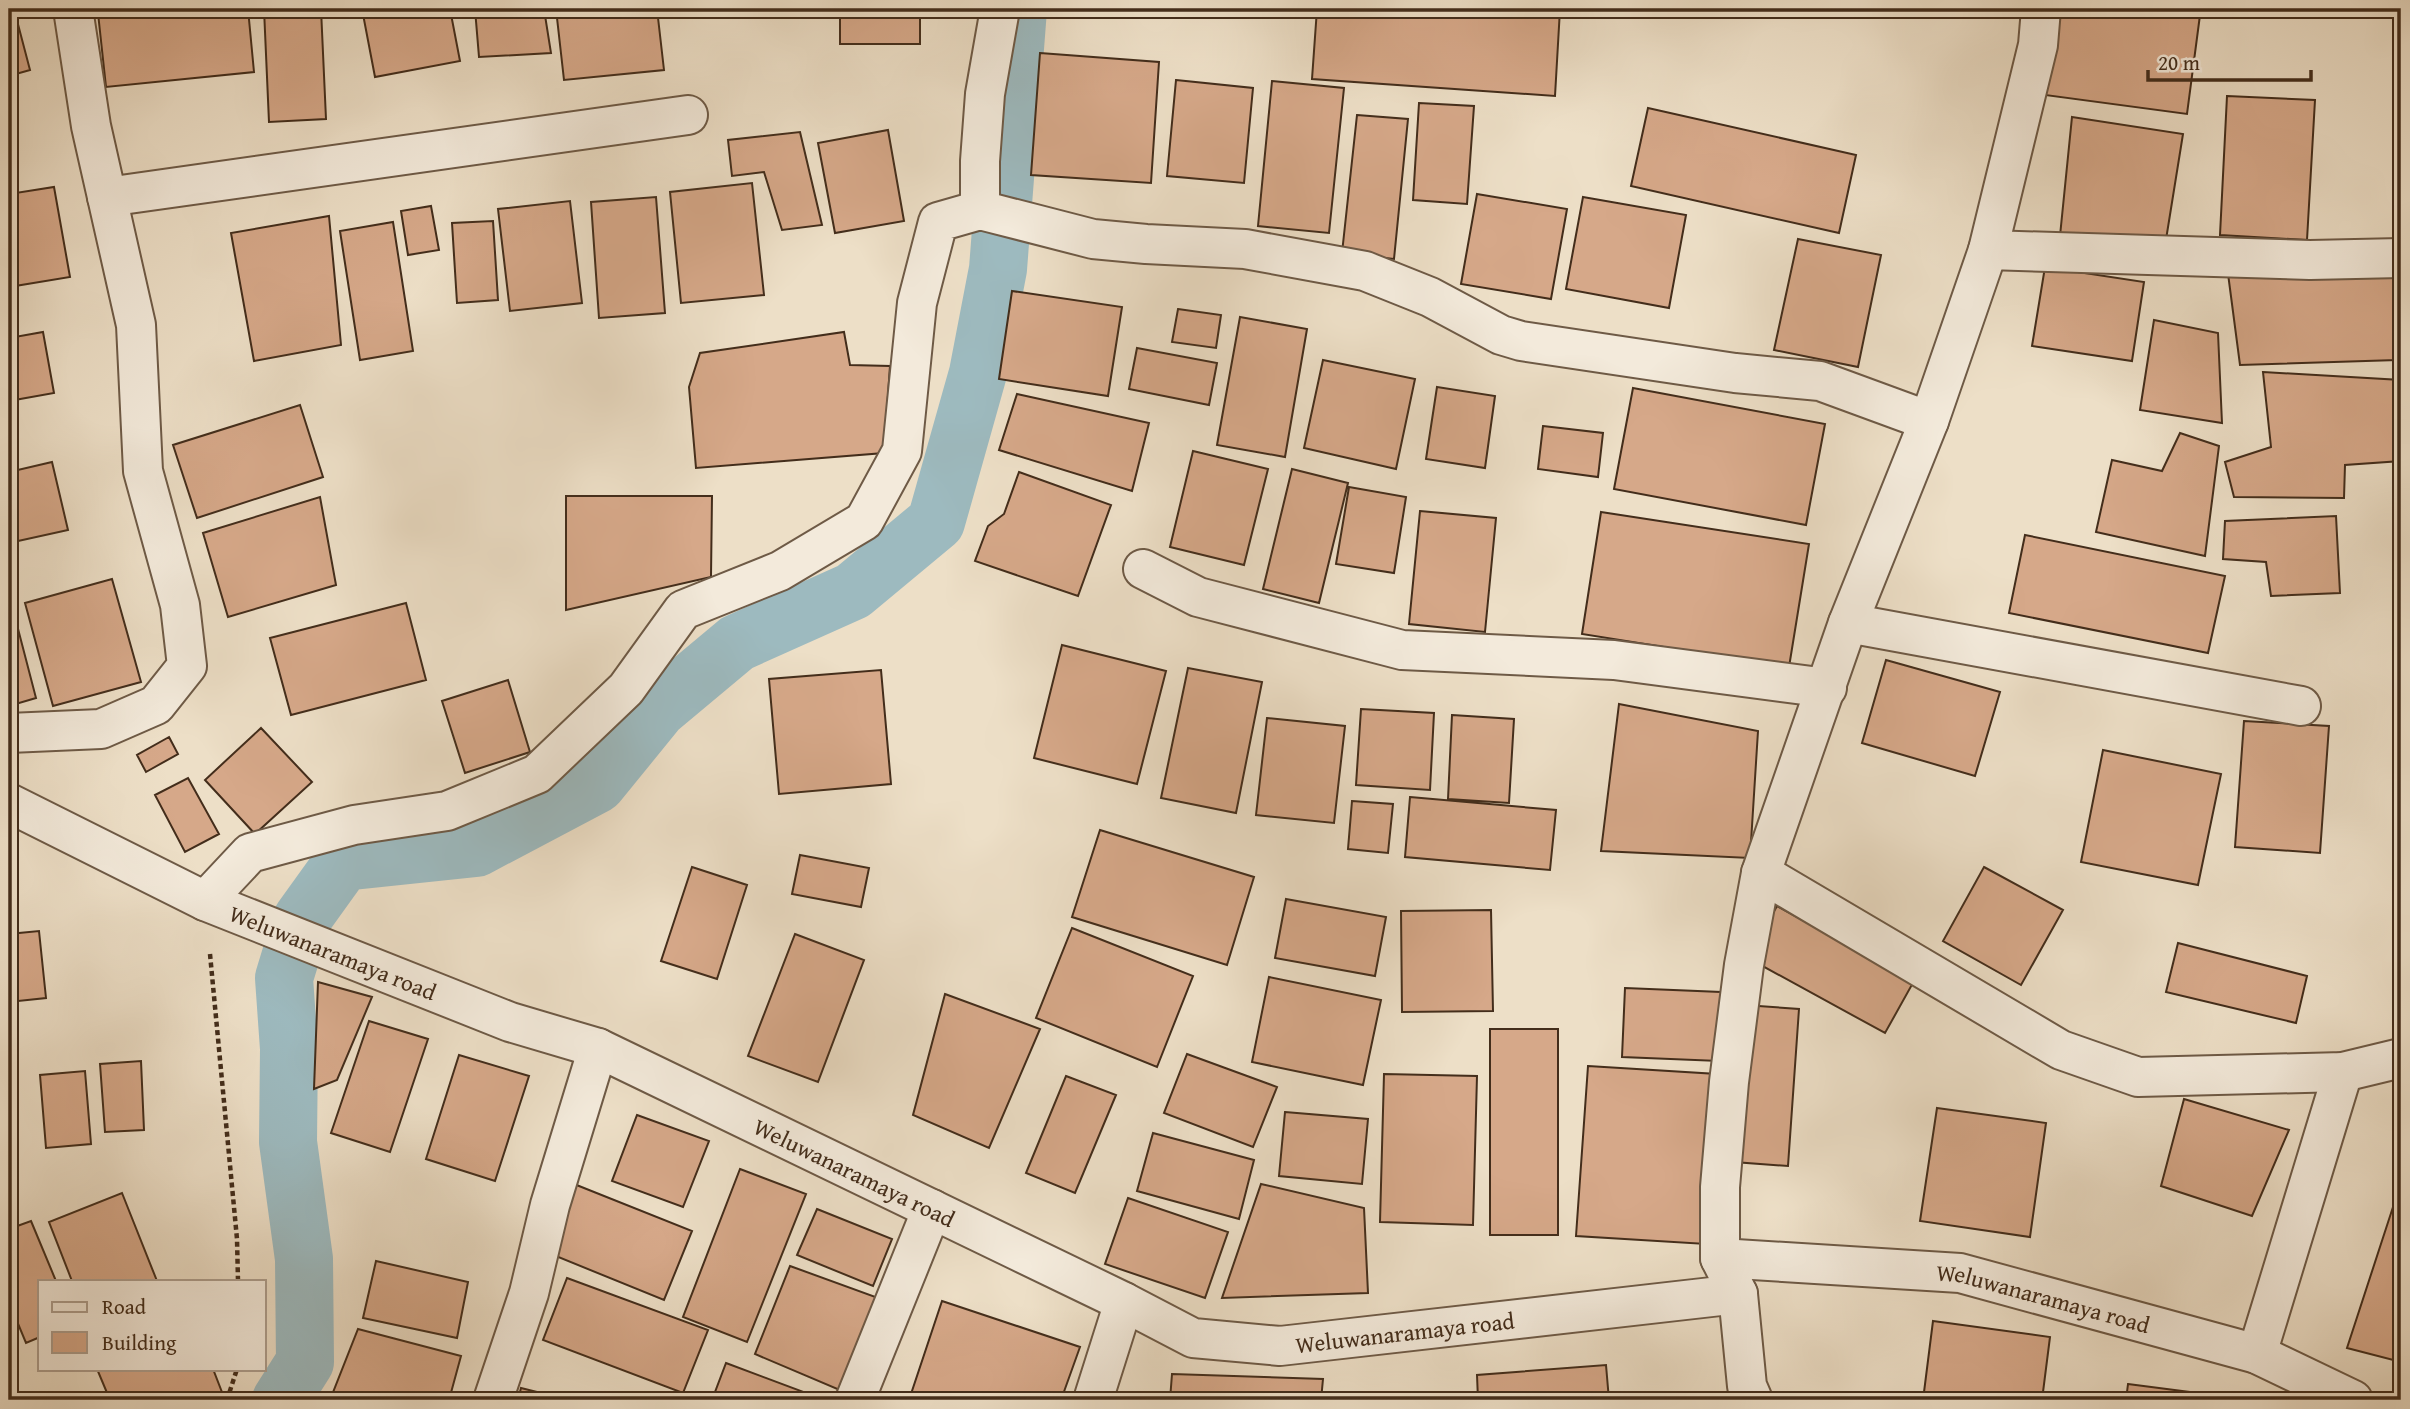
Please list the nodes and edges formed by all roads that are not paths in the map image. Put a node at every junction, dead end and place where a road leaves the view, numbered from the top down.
1 (73, 9) edge
2 (1000, 9) edge
3 (2041, 9) edge
4 (688, 116) dead end
5 (107, 197) junction
6 (980, 210) junction
7 (1988, 250) junction
8 (2401, 258) edge
9 (1929, 421) junction
10 (1143, 569) dead end
11 (1848, 623) junction
12 (1827, 688) junction
13 (2301, 706) dead end
14 (9, 733) edge
15 (9, 803) edge
16 (1761, 873) junction
17 (205, 901) junction
18 (598, 1048) junction
19 (2401, 1058) edge
20 (2343, 1072) junction
21 (932, 1209) junction
22 (1720, 1258) junction
23 (1738, 1294) junction
24 (1124, 1301) junction
25 (2257, 1354) junction
26 (493, 1400) edge
27 (855, 1400) edge
28 (1093, 1400) edge
29 (1754, 1400) edge
30 (2353, 1400) edge

1 - 5 street
2 - 6 street
3 - 7 street
4 - 5 street
5 - 14 street
6 - 9 street
6 - 17 street
7 - 8 street
7 - 9 street
9 - 11 street
10 - 12 street
11 - 12 street
11 - 13 street
12 - 16 street
15 - 17 street, Weluwanaramaya road
16 - 20 street
16 - 22 street
17 - 18 street, Weluwanaramaya road
18 - 21 street, Weluwanaramaya road
18 - 26 street
19 - 20 street
20 - 25 street
21 - 24 street, Weluwanaramaya road
21 - 27 street
22 - 23 street
22 - 25 street, Weluwanaramaya road
23 - 24 street, Weluwanaramaya road
23 - 29 street
24 - 28 street
25 - 30 street, Weluwanaramaya road

